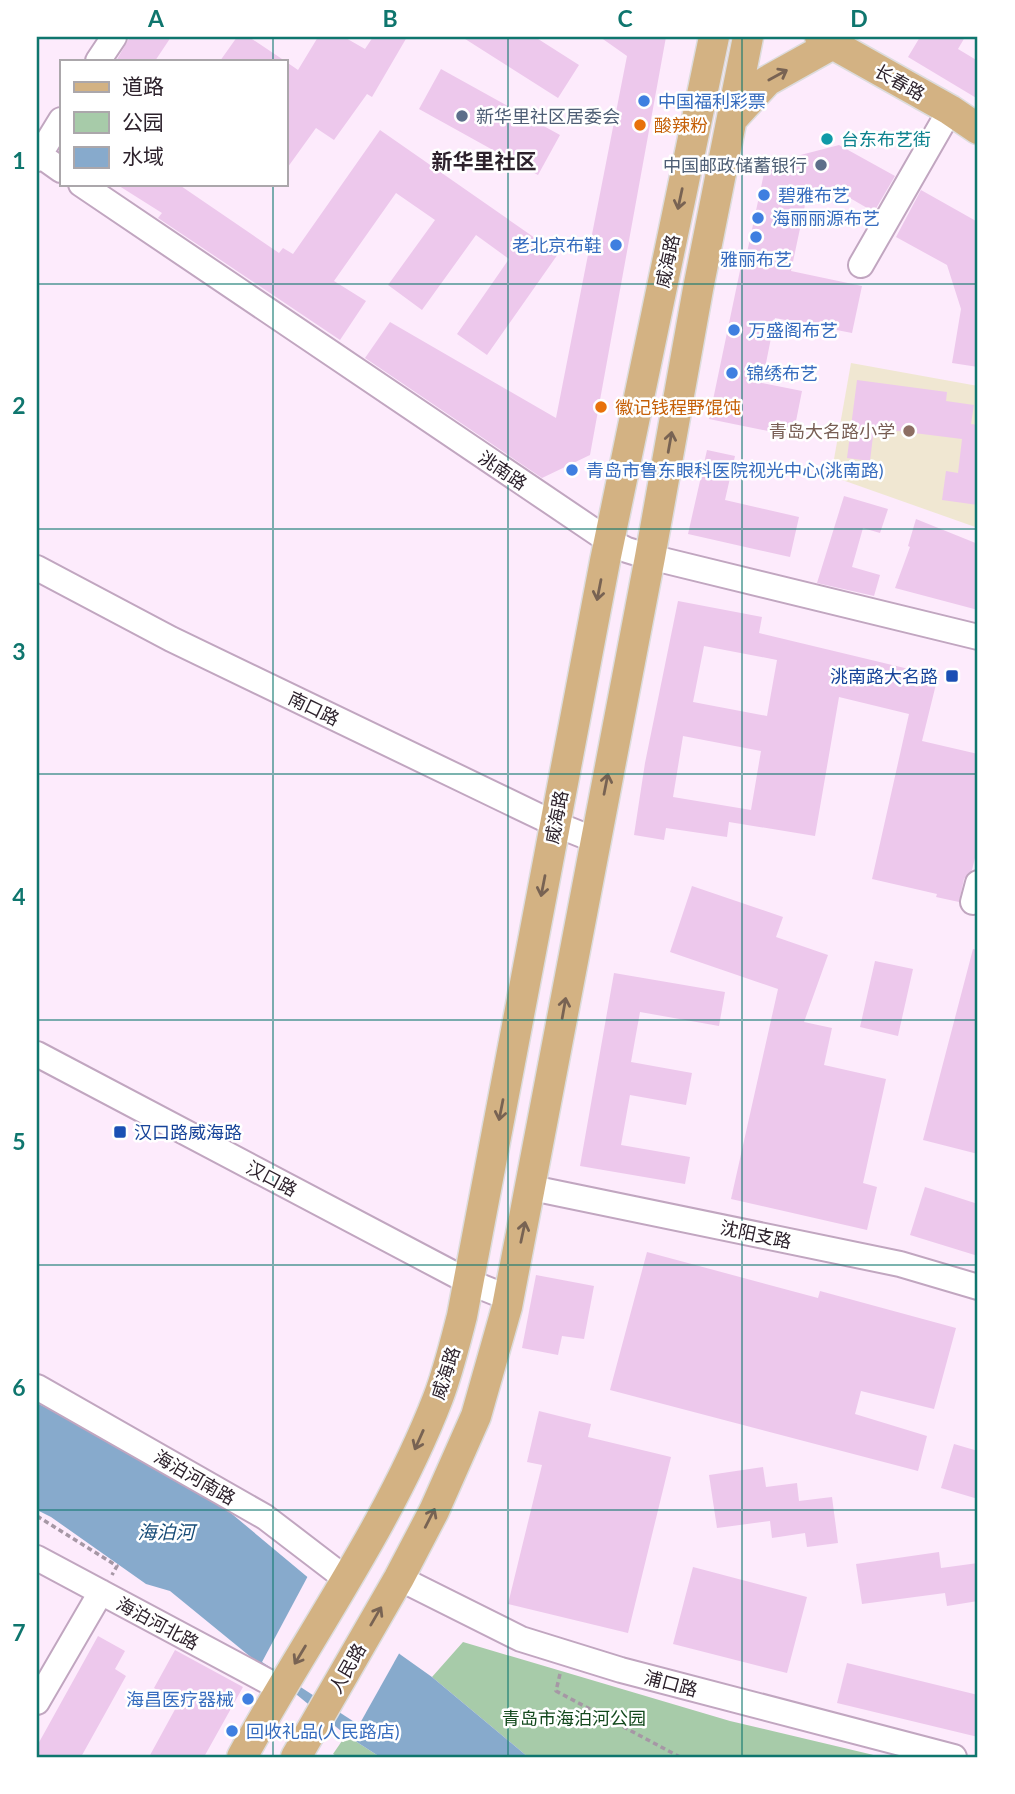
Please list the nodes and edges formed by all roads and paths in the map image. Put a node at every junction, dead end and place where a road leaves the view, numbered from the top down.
1 (114, 37) edge
2 (714, 37) edge
3 (748, 37) edge
4 (826, 40) edge
5 (99, 60) edge
6 (950, 110) junction
7 (733, 118) junction
8 (60, 122) edge
9 (978, 129) edge
10 (38, 156) edge
11 (60, 169) edge
12 (85, 186) edge
13 (861, 265) dead end
14 (609, 541) junction
15 (650, 557) junction
16 (37, 568) edge
17 (978, 637) edge
18 (555, 824) junction
19 (595, 840) junction
20 (37, 1054) edge
21 (532, 1188) junction
22 (469, 1282) junction
23 (978, 1287) edge
24 (509, 1298) junction
25 (37, 1387) edge
26 (37, 1516) edge
27 (37, 1558) edge
28 (399, 1578) junction
29 (346, 1579) junction
30 (102, 1592) junction
31 (566, 1652) junction
32 (280, 1688) junction
33 (37, 1702) edge
34 (242, 1757) edge
35 (296, 1757) edge
36 (680, 1757) edge
37 (954, 1757) edge

1 - 5 street
2 -> 14 main road, 威海路
3 - 7 main road, 威海路
4 - 6 main road, 长春路
7 -> 4 main road
6 - 9 main road, 长春路
6 - 13 street
15 -> 7 main road, 威海路
8 - 10 street
10 - 11 street
12 - 14 street, 洮南路
14 - 15 street, 洮南路
14 -> 18 main road, 威海路
15 - 17 street, 洮南路
19 -> 15 main road, 威海路
16 - 18 street, 南口路
18 - 19 street, 南口路
18 -> 22 main road, 威海路
21 -> 19 main road, 威海路
20 - 22 street, 汉口路
21 - 23 street, 沈阳支路
24 -> 21 main road, 威海路
22 - 24 street, 汉口路
22 -> 29 main road, 威海路
28 -> 24 main road, 威海路
25 - 29 street, 海泊河南路
26 - 30 path
27 - 30 street, 海泊河北路
28 - 31 street, 浦口路
35 -> 28 main road, 人民路
29 -> 32 main road
30 - 32 street, 海泊河北路
30 - 33 street
31 - 36 path
31 - 37 street, 浦口路
32 - 34 main road

